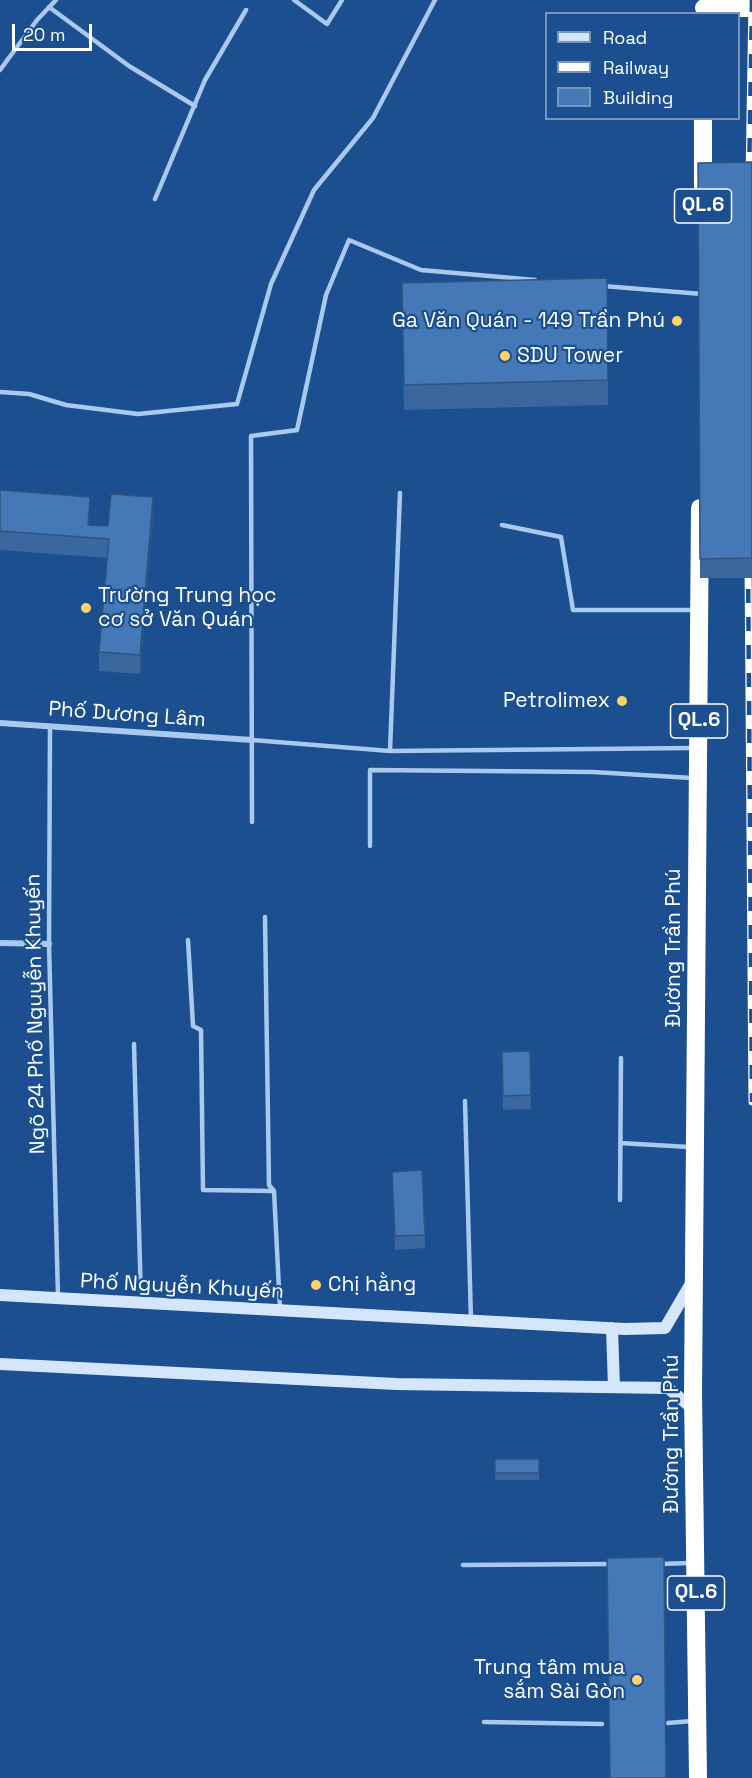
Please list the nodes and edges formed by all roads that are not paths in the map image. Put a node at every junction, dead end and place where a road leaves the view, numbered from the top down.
1 (56, 0) edge
2 (294, 0) edge
3 (342, 0) edge
4 (435, 0) edge
5 (704, 7) edge
6 (49, 8) junction
7 (752, 8) edge
8 (246, 10) dead end
9 (0, 70) edge
10 (195, 106) junction
11 (703, 120) edge
12 (155, 199) dead end
13 (703, 200) edge
14 (702, 271) edge
15 (538, 281) edge
16 (597, 286) edge
17 (702, 294) junction
18 (702, 317) edge
19 (0, 392) edge
20 (400, 493) dead end
21 (700, 493) edge
22 (502, 525) dead end
23 (700, 610) junction
24 (0, 723) edge
25 (50, 727) junction
26 (252, 740) junction
27 (698, 747) junction
28 (390, 751) junction
29 (698, 778) junction
30 (252, 822) dead end
31 (370, 846) dead end
32 (265, 917) dead end
33 (188, 940) dead end
34 (0, 943) edge
35 (50, 944) junction
36 (134, 1044) dead end
37 (621, 1058) dead end
38 (465, 1101) dead end
39 (620, 1143) junction
40 (695, 1147) junction
41 (274, 1191) junction
42 (620, 1200) dead end
43 (694, 1279) junction
44 (0, 1295) edge
45 (58, 1300) junction
46 (141, 1305) junction
47 (280, 1312) junction
48 (471, 1322) junction
49 (612, 1329) junction
50 (0, 1364) edge
51 (614, 1387) junction
52 (693, 1409) junction
53 (695, 1562) junction
54 (624, 1564) edge
55 (648, 1564) edge
56 (463, 1565) dead end
57 (698, 1720) junction
58 (484, 1722) dead end
59 (668, 1723) edge
60 (603, 1724) dead end
61 (698, 1778) edge

1 - 6 lane
2 - 3 lane
4 - 19 lane
5 - 7 highway
6 - 9 lane
6 - 10 lane
8 - 10 lane
10 - 12 lane
11 - 13 highway, QL.6
14 - 17 highway
15 - 26 lane
16 - 17 lane
17 - 18 highway
20 - 28 lane
21 - 23 highway, Đường Trần Phú / QL.6
22 - 23 lane
23 - 27 highway, Đường Trần Phú / QL.6
24 - 25 street, Phố Dương Lâm
25 - 26 street, Phố Dương Lâm
25 - 35 lane, Ngõ 24 Phố Nguyễn Khuyến
26 - 28 lane
26 - 30 lane
27 - 28 lane
27 - 29 highway, Đường Trần Phú / QL.6
29 - 31 lane
29 - 40 highway, Đường Trần Phú / QL.6
32 - 41 lane
33 - 41 lane
34 - 35 street
35 - 45 lane, Ngõ 24 Phố Nguyễn Khuyến
36 - 46 lane
37 - 39 lane
38 - 48 lane
39 - 40 lane
39 - 42 lane
40 - 43 highway, Đường Trần Phú / QL.6
41 - 47 lane
43 - 49 street, Phố Nguyễn Khuyến
43 - 52 highway, Đường Trần Phú / QL.6
44 - 45 street, Phố Nguyễn Khuyến
45 - 46 street, Phố Nguyễn Khuyến
46 - 47 street, Phố Nguyễn Khuyến
47 - 48 street, Phố Nguyễn Khuyến
48 - 49 street, Phố Nguyễn Khuyến
49 - 51 street
50 - 51 street
51 - 52 street
52 - 53 highway, Đường Trần Phú / QL.6
53 - 55 lane
53 - 57 highway, Đường Trần Phú / QL.6
54 - 56 lane
57 - 59 lane
57 - 61 highway, Đường Trần Phú / QL.6
58 - 60 lane

